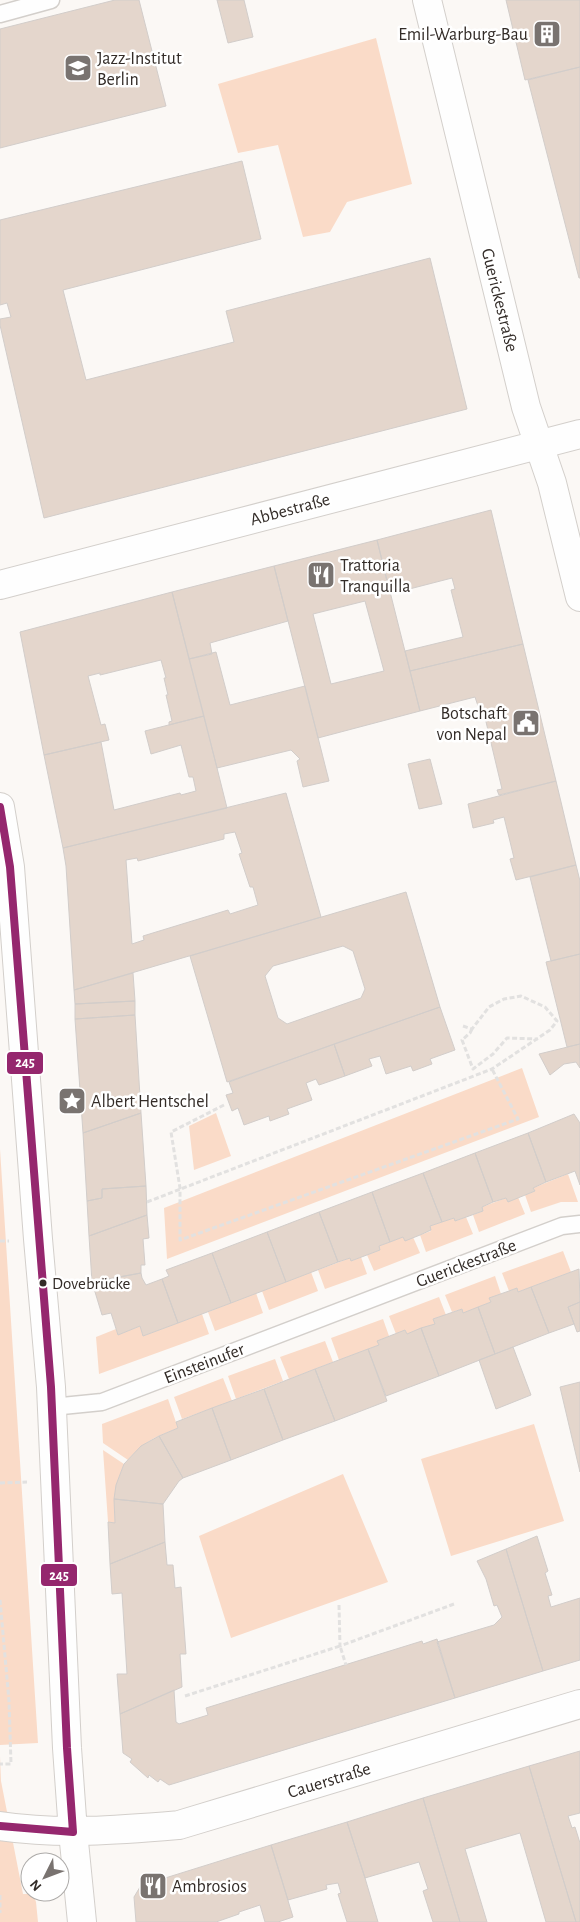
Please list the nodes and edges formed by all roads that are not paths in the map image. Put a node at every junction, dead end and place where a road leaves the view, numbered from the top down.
1 (51, 0) edge
2 (427, 0) edge
3 (0, 14) edge
4 (580, 434) edge
5 (540, 445) junction
6 (0, 584) edge
7 (580, 597) edge
8 (0, 807) edge
9 (580, 1224) edge
10 (354, 1306) joint
11 (52, 1407) junction
12 (580, 1704) edge
13 (0, 1826) edge
14 (74, 1832) junction
15 (82, 1922) edge

1 - 3 lane
2 - 5 street, Guerickestraße
4 - 5 street, Abbestraße
5 - 6 street, Abbestraße
5 - 7 street, Guerickestraße
8 - 11 street
9 - 10 lane, Guerickestraße
10 - 11 lane, Einsteinufer
11 - 14 street
12 - 14 street, Cauerstraße
13 - 14 street, Cauerstraße
14 - 15 street

